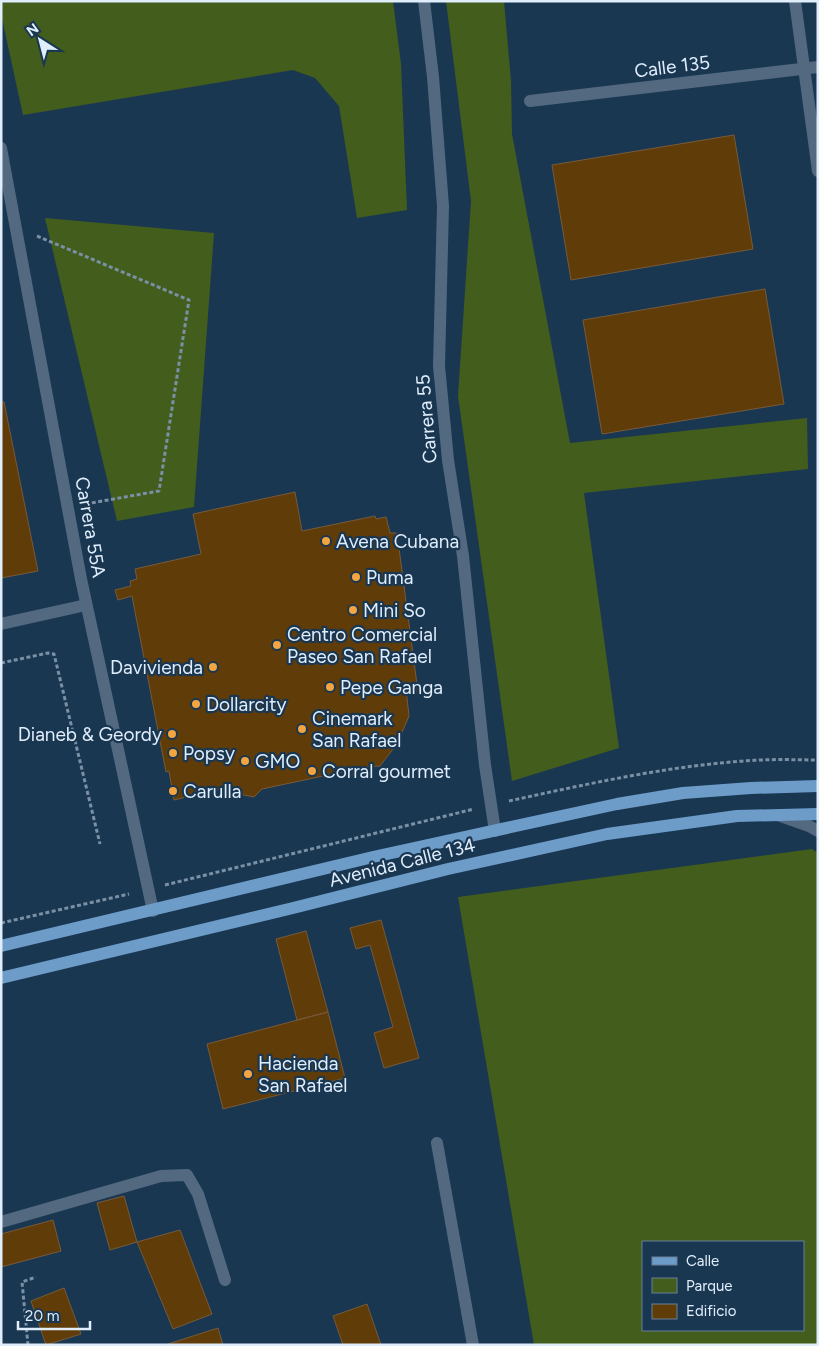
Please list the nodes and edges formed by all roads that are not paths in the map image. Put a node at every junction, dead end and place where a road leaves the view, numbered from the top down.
1 (424, 1) edge
2 (795, 1) edge
3 (818, 68) edge
4 (803, 70) junction
5 (530, 101) dead end
6 (1, 148) edge
7 (818, 171) edge
8 (86, 605) junction
9 (1, 624) edge
10 (818, 786) edge
11 (776, 814) junction
12 (818, 814) edge
13 (495, 831) junction
14 (818, 831) edge
15 (153, 910) junction
16 (1, 946) edge
17 (1, 978) edge
18 (437, 1143) dead end
19 (1, 1222) edge
20 (225, 1280) dead end
21 (472, 1345) edge

1 - 13 street, Carrera 55
2 - 4 street
3 - 4 street, Calle 135
4 - 5 street, Calle 135
4 - 7 street
6 - 8 street, Carrera 55A
8 - 9 street
8 - 15 street, Carrera 55A
10 - 13 main road, Avenida Calle 134
11 - 12 main road, Avenida Calle 134
11 - 14 street
11 - 17 main road, Avenida Calle 134
13 - 15 main road, Avenida Calle 134
15 - 16 main road, Avenida Calle 134
18 - 21 street
19 - 20 street

